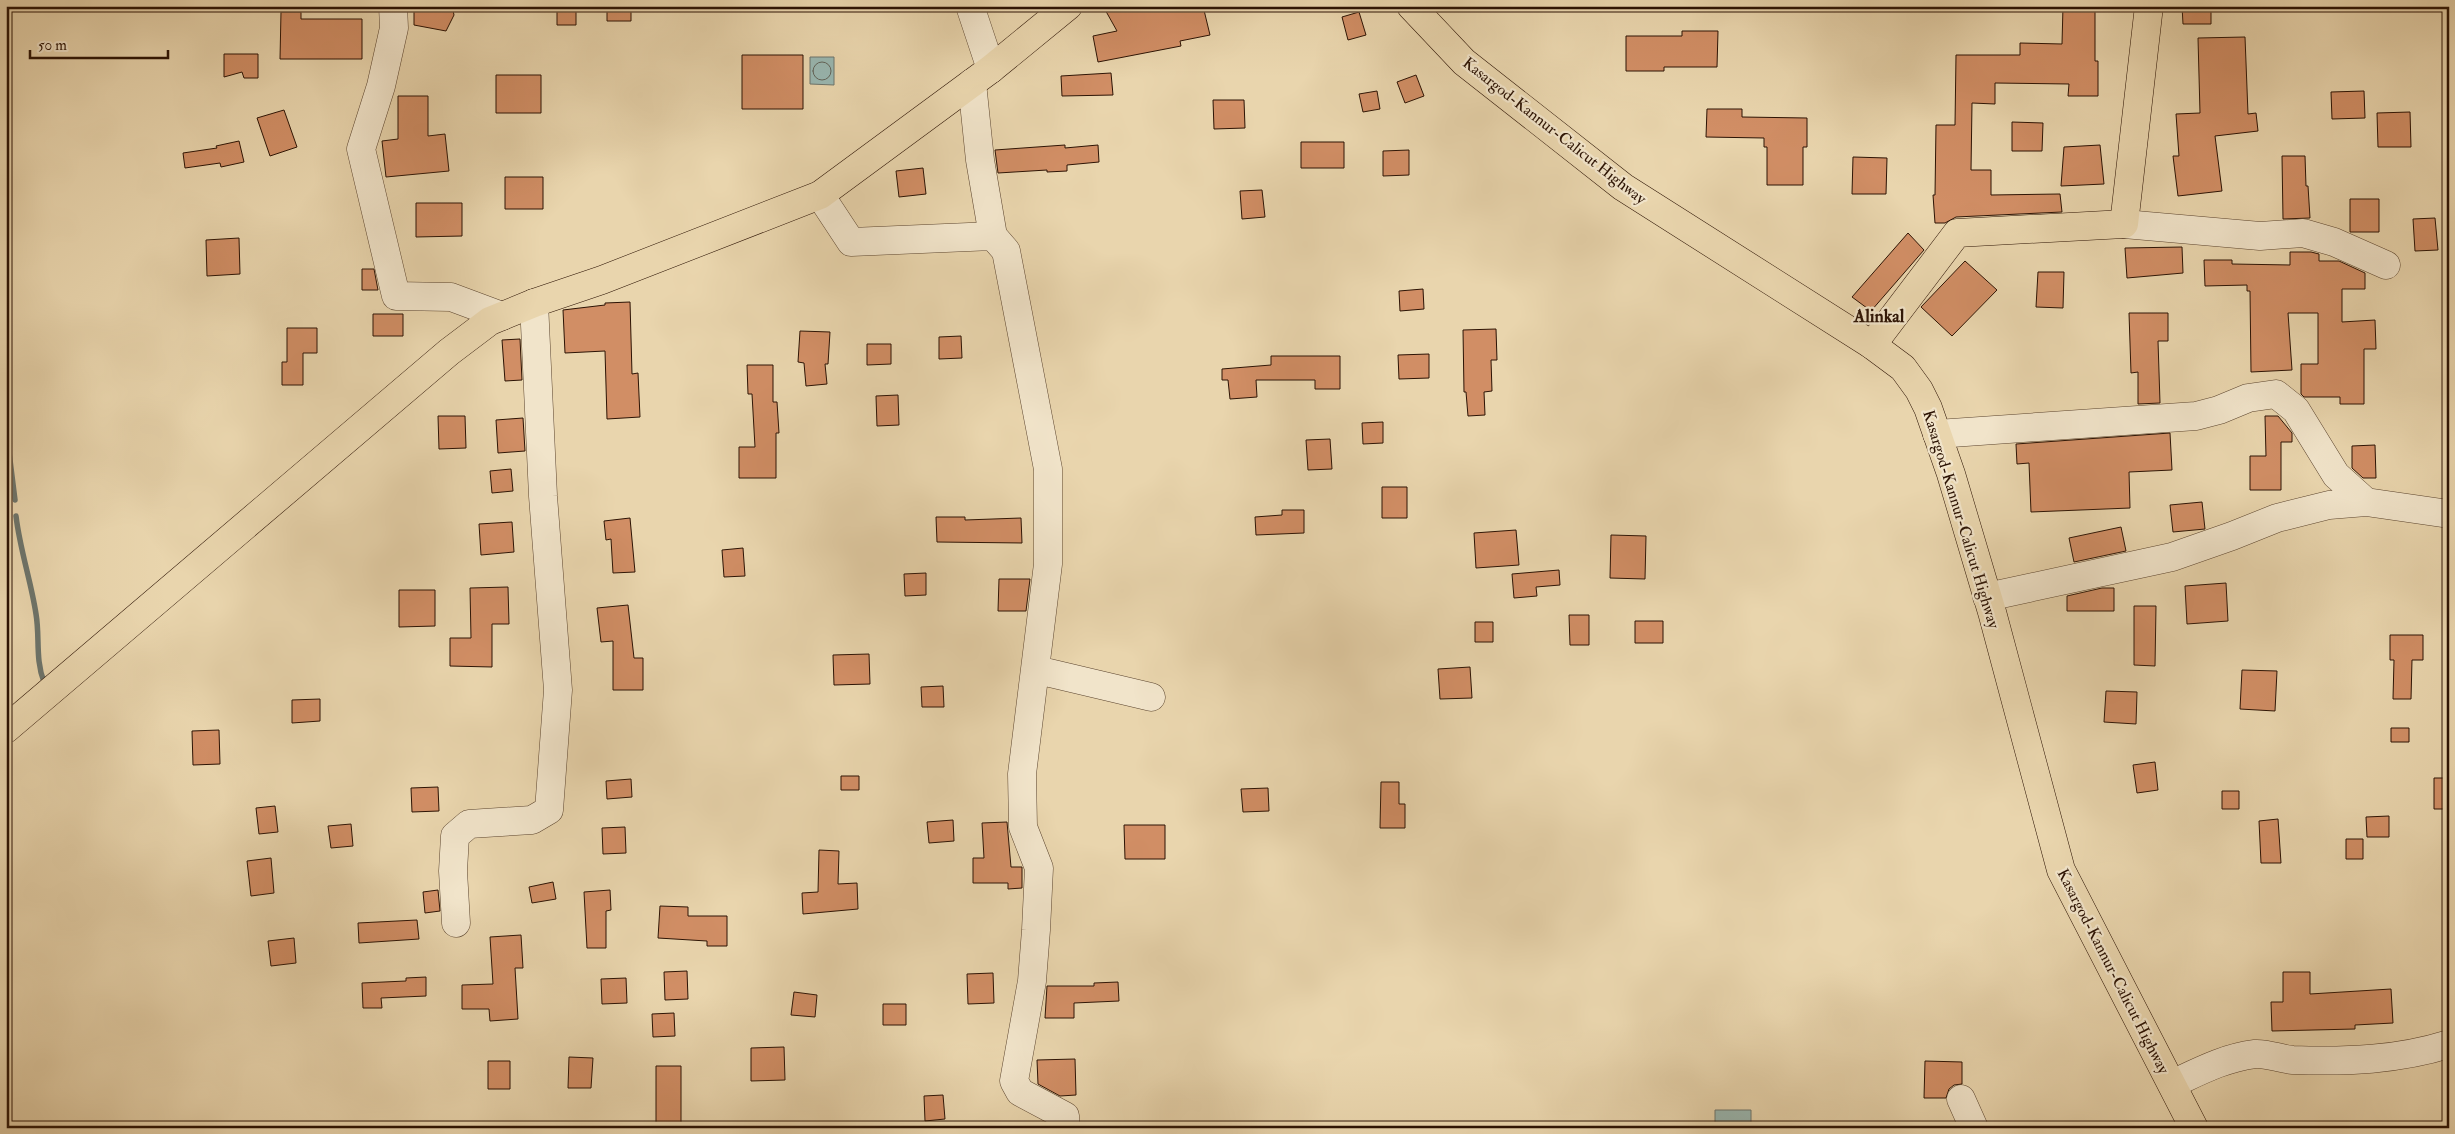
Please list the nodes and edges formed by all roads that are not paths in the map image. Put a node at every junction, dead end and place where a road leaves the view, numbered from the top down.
1 (393, 6) edge
2 (970, 6) edge
3 (1068, 6) edge
4 (1411, 6) edge
5 (2149, 6) edge
6 (982, 76) junction
7 (820, 195) junction
8 (2124, 224) junction
9 (993, 236) junction
10 (2386, 265) dead end
11 (534, 303) junction
12 (502, 316) junction
13 (1872, 345) junction
14 (1937, 434) junction
15 (2366, 502) junction
16 (2449, 514) edge
17 (1987, 597) junction
18 (1036, 670) junction
19 (1151, 697) dead end
20 (6, 729) edge
21 (456, 923) dead end
22 (2449, 1044) edge
23 (2172, 1084) junction
24 (1961, 1099) dead end
25 (1066, 1128) edge
26 (1974, 1128) edge
27 (2194, 1128) edge

1 - 12 street
2 - 6 street
3 - 6 main road
4 - 13 main road, Kasargod-Kannur-Calicut Highway
5 - 8 main road
6 - 7 main road
6 - 9 street
7 - 9 street
7 - 11 main road
8 - 10 street
8 - 13 main road
9 - 18 street
11 - 12 main road
11 - 21 street
12 - 20 main road
13 - 14 main road, Kasargod-Kannur-Calicut Highway
14 - 15 street
14 - 17 main road, Kasargod-Kannur-Calicut Highway
15 - 16 street
15 - 17 street
17 - 23 main road, Kasargod-Kannur-Calicut Highway
18 - 19 street
18 - 25 street
22 - 23 street
23 - 27 main road, Kasargod-Kannur-Calicut Highway
24 - 26 street

